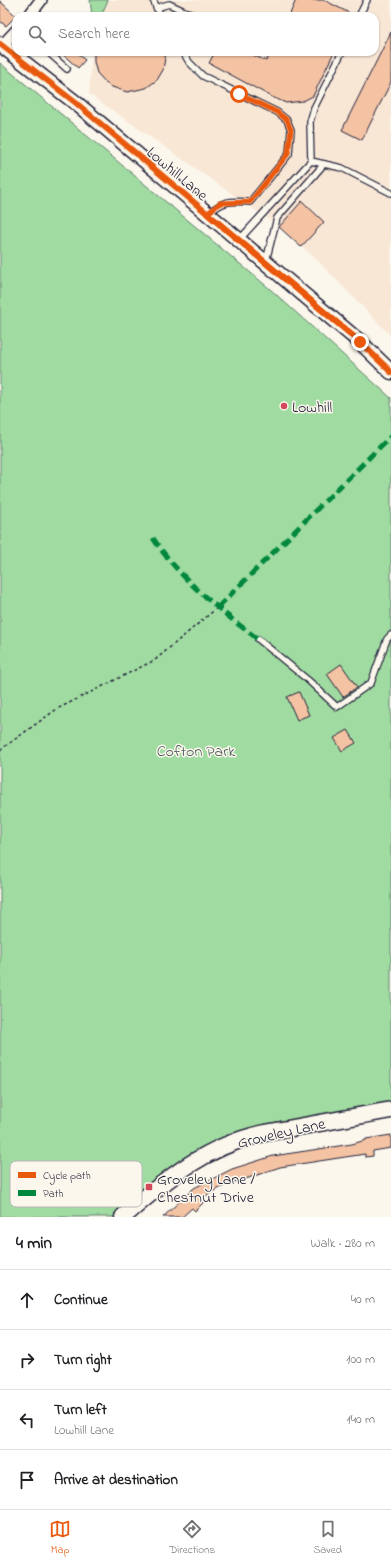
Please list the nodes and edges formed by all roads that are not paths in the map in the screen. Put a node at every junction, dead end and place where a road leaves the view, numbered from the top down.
1 (41, 0) edge
2 (153, 0) edge
3 (367, 0) edge
4 (156, 8) junction
5 (32, 12) edge
6 (158, 12) edge
7 (186, 12) edge
8 (361, 12) edge
9 (12, 35) edge
10 (1, 45) edge
11 (12, 54) edge
12 (15, 56) edge
13 (52, 56) edge
14 (185, 56) edge
15 (340, 56) edge
16 (67, 69) dead end
17 (310, 161) junction
18 (324, 164) junction
19 (391, 193) edge
20 (207, 214) junction
21 (239, 240) junction
22 (266, 263) junction
23 (391, 372) edge
24 (391, 635) edge
25 (258, 639) dead end
26 (391, 1110) edge
27 (142, 1200) edge
28 (134, 1207) edge
29 (123, 1217) edge

1 - 5 street
2 - 4 lane
3 - 8 lane
4 - 6 lane
4 - 7 lane
9 - 10 street
10 - 11 street, Lowhill Lane
12 - 20 street, Lowhill Lane
13 - 16 lane
14 - 20 lane
15 - 17 lane
17 - 18 lane
17 - 21 lane
18 - 19 lane
18 - 22 lane
20 - 21 street, Lowhill Lane
21 - 22 street, Lowhill Lane
22 - 23 street, Lowhill Lane
24 - 25 lane
26 - 27 main road, Groveley Lane
28 - 29 main road, Groveley Lane

